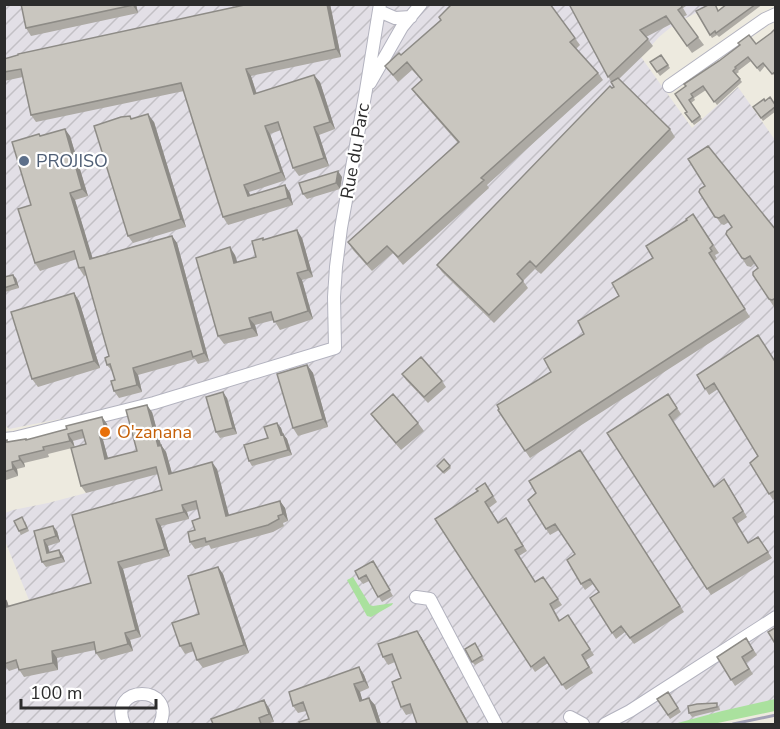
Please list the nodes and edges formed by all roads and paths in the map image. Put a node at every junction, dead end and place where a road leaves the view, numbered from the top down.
1 (421, 4) edge
2 (379, 8) edge
3 (776, 14) edge
4 (411, 17) junction
5 (669, 86) dead end
6 (366, 90) junction
7 (4, 439) edge
8 (416, 597) dead end
9 (776, 617) edge
10 (570, 717) dead end
11 (124, 724) edge
12 (160, 724) edge
13 (496, 724) edge
14 (583, 724) edge
15 (605, 724) edge

1 - 4 street
2 - 4 street
2 - 6 street, Rue du Parc
3 - 5 street
4 - 6 street
6 - 7 street, Rue du Parc
8 - 13 street
9 - 15 street
10 - 14 street
11 - 12 street

